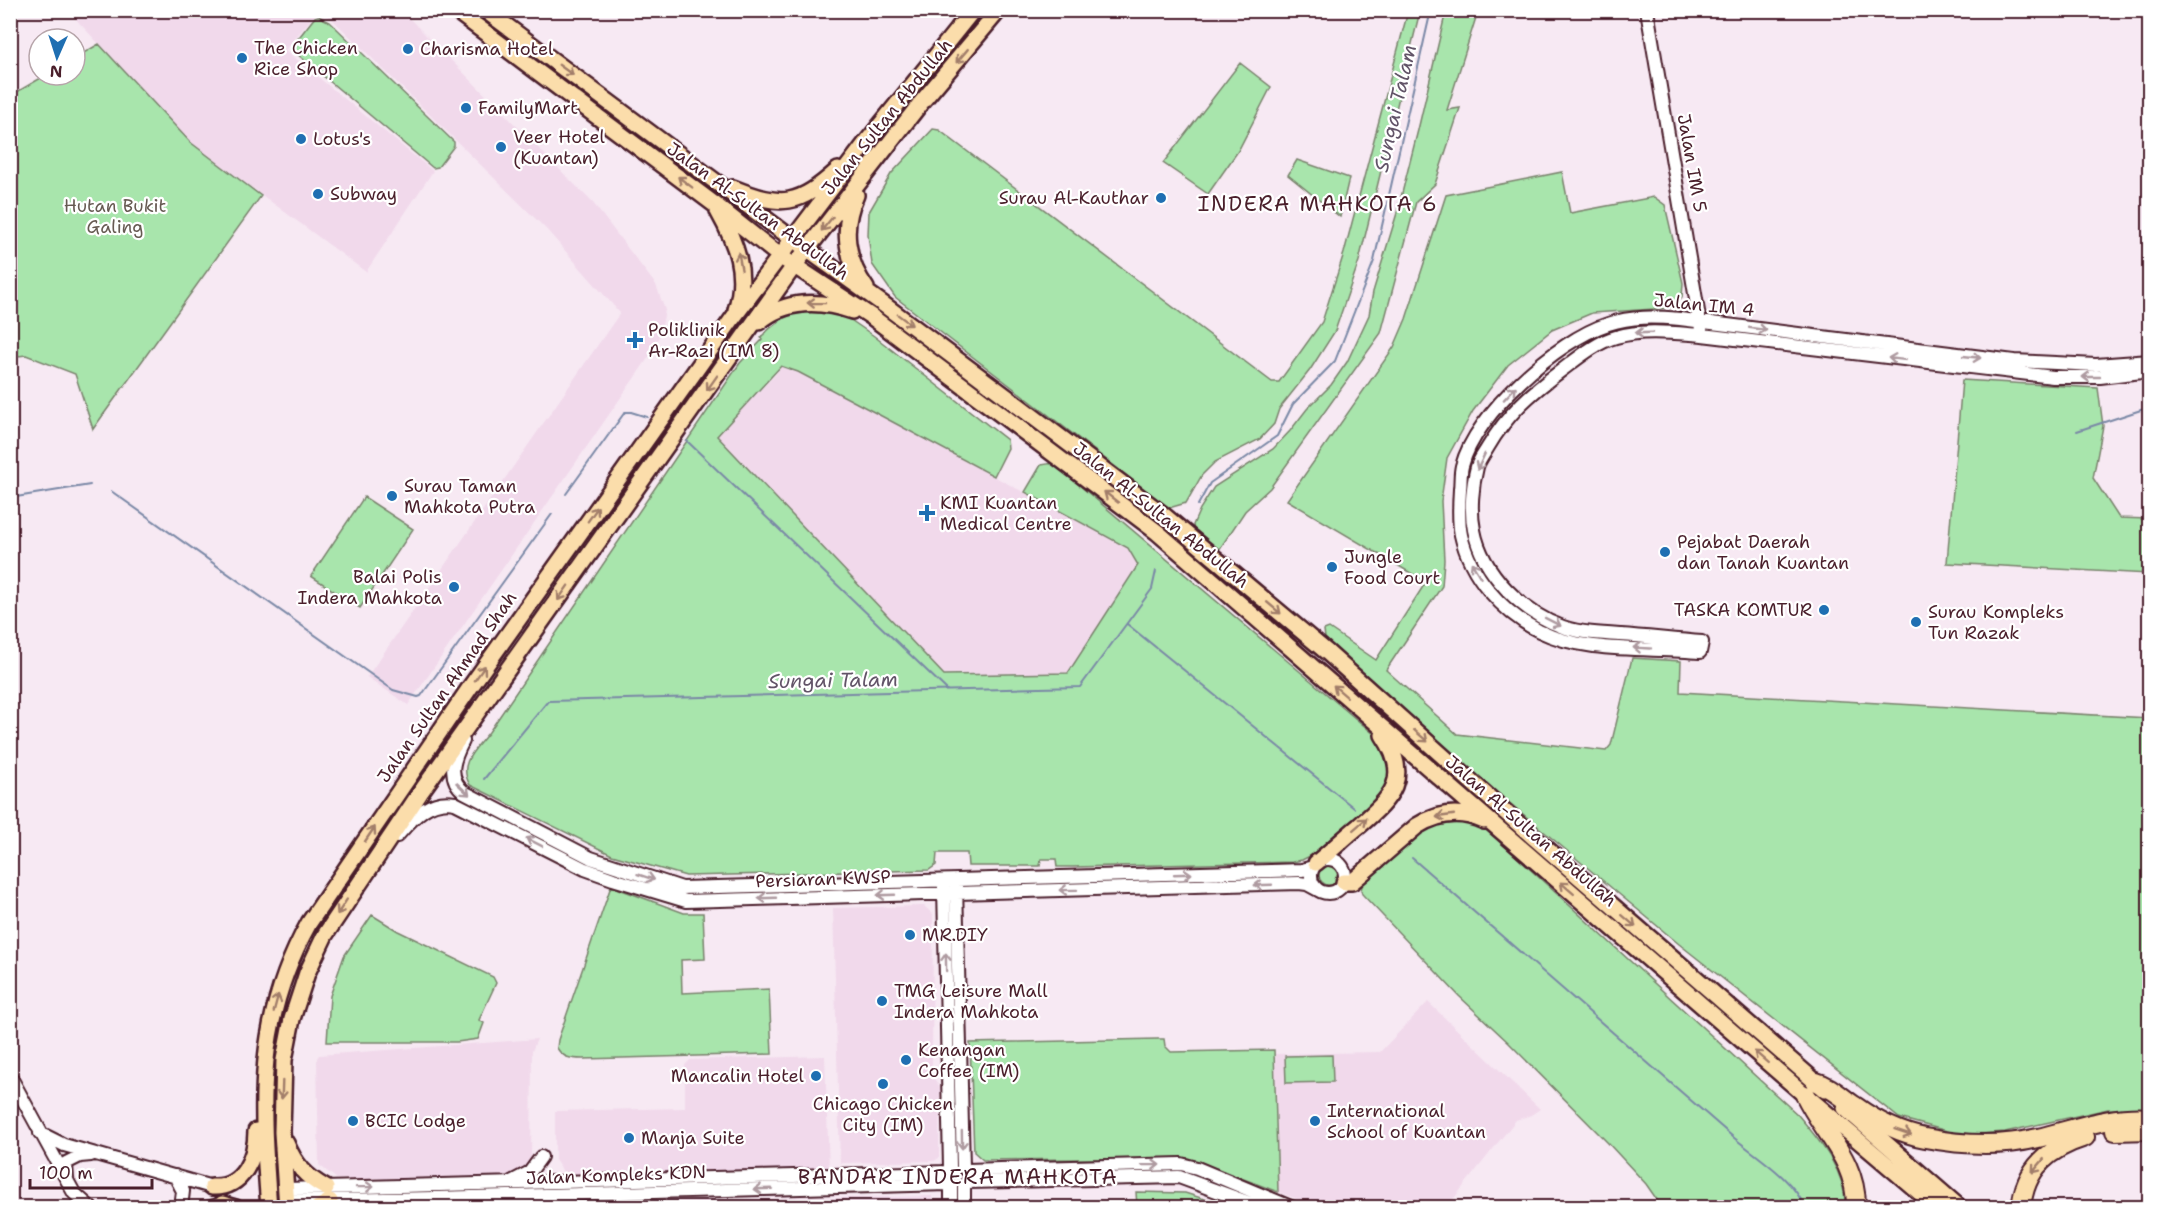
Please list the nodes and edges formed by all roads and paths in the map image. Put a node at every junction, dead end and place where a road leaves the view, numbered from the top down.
1 (455, 10) edge
2 (485, 10) edge
3 (962, 10) edge
4 (974, 10) edge
5 (999, 10) edge
6 (1647, 10) edge
7 (928, 65) junction
8 (865, 144) junction
9 (682, 155) junction
10 (863, 179) junction
11 (714, 204) junction
12 (794, 240) junction
13 (807, 249) junction
14 (781, 257) junction
15 (794, 266) junction
16 (1697, 300) junction
17 (883, 304) junction
18 (872, 317) junction
19 (733, 318) junction
20 (1680, 319) junction
21 (1700, 321) junction
22 (1718, 323) junction
23 (748, 332) junction
24 (1702, 334) junction
25 (1950, 360) junction
26 (2150, 361) edge
27 (2150, 371) edge
28 (475, 718) junction
29 (1372, 719) junction
30 (404, 782) junction
31 (420, 793) junction
32 (383, 815) junction
33 (396, 828) junction
34 (1500, 830) junction
35 (372, 864) junction
36 (1315, 865) junction
37 (1351, 879) junction
38 (1154, 882) junction
39 (838, 883) junction
40 (950, 887) junction
41 (1320, 891) junction
42 (838, 896) junction
43 (1355, 897) dead end
44 (269, 1036) junction
45 (10, 1076) edge
46 (1811, 1089) junction
47 (2150, 1118) edge
48 (2150, 1130) edge
49 (282, 1132) junction
50 (40, 1133) junction
51 (99, 1155) junction
52 (541, 1157) dead end
53 (1184, 1171) junction
54 (175, 1176) junction
55 (957, 1177) junction
56 (68, 1183) junction
57 (507, 1184) junction
58 (212, 1187) joint
59 (286, 1199) edge
60 (325, 1199) edge
61 (91, 1208) edge
62 (181, 1208) edge
63 (269, 1208) edge
64 (951, 1208) edge
65 (964, 1208) edge
66 (1263, 1208) edge
67 (1293, 1208) edge
68 (1856, 1208) edge
69 (1938, 1208) edge
70 (1960, 1208) edge
71 (2021, 1208) edge

11 -> 1 main road, Jalan Al-Sultan Abdullah
2 -> 9 main road, Jalan Al-Sultan Abdullah
3 - 7 main road
4 - 7 main road, Jalan Sultan Abdullah
5 -> 10 main road, Jalan Sultan Abdullah
6 - 16 street, Jalan IM 5
7 - 8 main road, Jalan Sultan Abdullah
8 - 9 main road
8 - 12 main road, Jalan Sultan Abdullah
9 - 12 main road, Jalan Al-Sultan Abdullah
10 -> 13 main road, Jalan Sultan Abdullah
10 - 17 main road
11 - 14 main road, Jalan Al-Sultan Abdullah
19 -> 11 main road
12 - 13 main road, Jalan Al-Sultan Abdullah
12 - 14 main road, Jalan Sultan Ahmad Shah
13 - 15 main road
13 - 17 main road, Jalan Al-Sultan Abdullah
14 - 15 main road, Jalan Al-Sultan Abdullah
14 - 19 main road, Jalan Sultan Ahmad Shah
15 - 18 main road, Jalan Al-Sultan Abdullah
15 - 23 main road
16 - 20 street
16 - 21 street, Jalan IM 5
16 - 22 street
17 -> 46 main road, Jalan Al-Sultan Abdullah
18 -> 23 main road
29 -> 18 main road, Jalan Al-Sultan Abdullah
30 -> 19 main road, Jalan Sultan Ahmad Shah
20 - 21 street, Jalan IM 4
24 -> 20 street, Jalan IM 4
21 - 22 street, Jalan IM 4
21 - 24 street, Jalan IM 5
22 -> 25 street, Jalan IM 4
23 -> 28 main road
25 -> 24 street, Jalan IM 4
25 -> 26 street, Jalan IM 4
27 -> 25 street, Jalan IM 4
28 - 31 main road
28 -> 39 street, Persiaran KWSP
29 - 34 main road, Jalan Al-Sultan Abdullah
36 -> 29 main road
30 - 31 main road
30 - 32 main road, Jalan Sultan Ahmad Shah
31 - 33 main road
32 - 33 main road
44 -> 32 main road, Jalan Sultan Ahmad Shah
33 - 35 main road
34 -> 37 main road
46 -> 34 main road, Jalan Al-Sultan Abdullah
42 -> 35 street, Persiaran KWSP
35 -> 49 main road
36 - 37 street, Persiaran KWSP
38 -> 36 street, Persiaran KWSP
36 - 41 street
37 - 41 street
37 - 43 main road
38 - 40 street, Persiaran KWSP
41 -> 38 street, Persiaran KWSP
39 - 40 street, Persiaran KWSP
39 - 42 street
40 -> 42 street, Persiaran KWSP
40 - 55 street
44 - 58 main road
44 - 63 main road, Jalan Sultan Ahmad Shah
45 - 50 street
46 -> 47 highway
46 - 68 highway
46 - 69 main road
46 - 70 main road
48 -> 71 highway
49 - 59 main road
49 - 60 main road
50 - 51 street
50 - 56 street
51 - 54 street
51 - 56 street
52 - 57 street
53 - 55 street, Jalan Kompleks KDN
53 - 66 street, Jalan Kompleks KDN
53 - 67 street, Jalan Kompleks KDN
54 - 58 street
54 - 62 street
55 - 57 street, Jalan Kompleks KDN
55 -> 60 street, Jalan Kompleks KDN
55 - 64 street
55 - 65 street
56 - 61 street
60 -> 57 street, Jalan Kompleks KDN
59 - 60 street, Jalan Kompleks KDN

